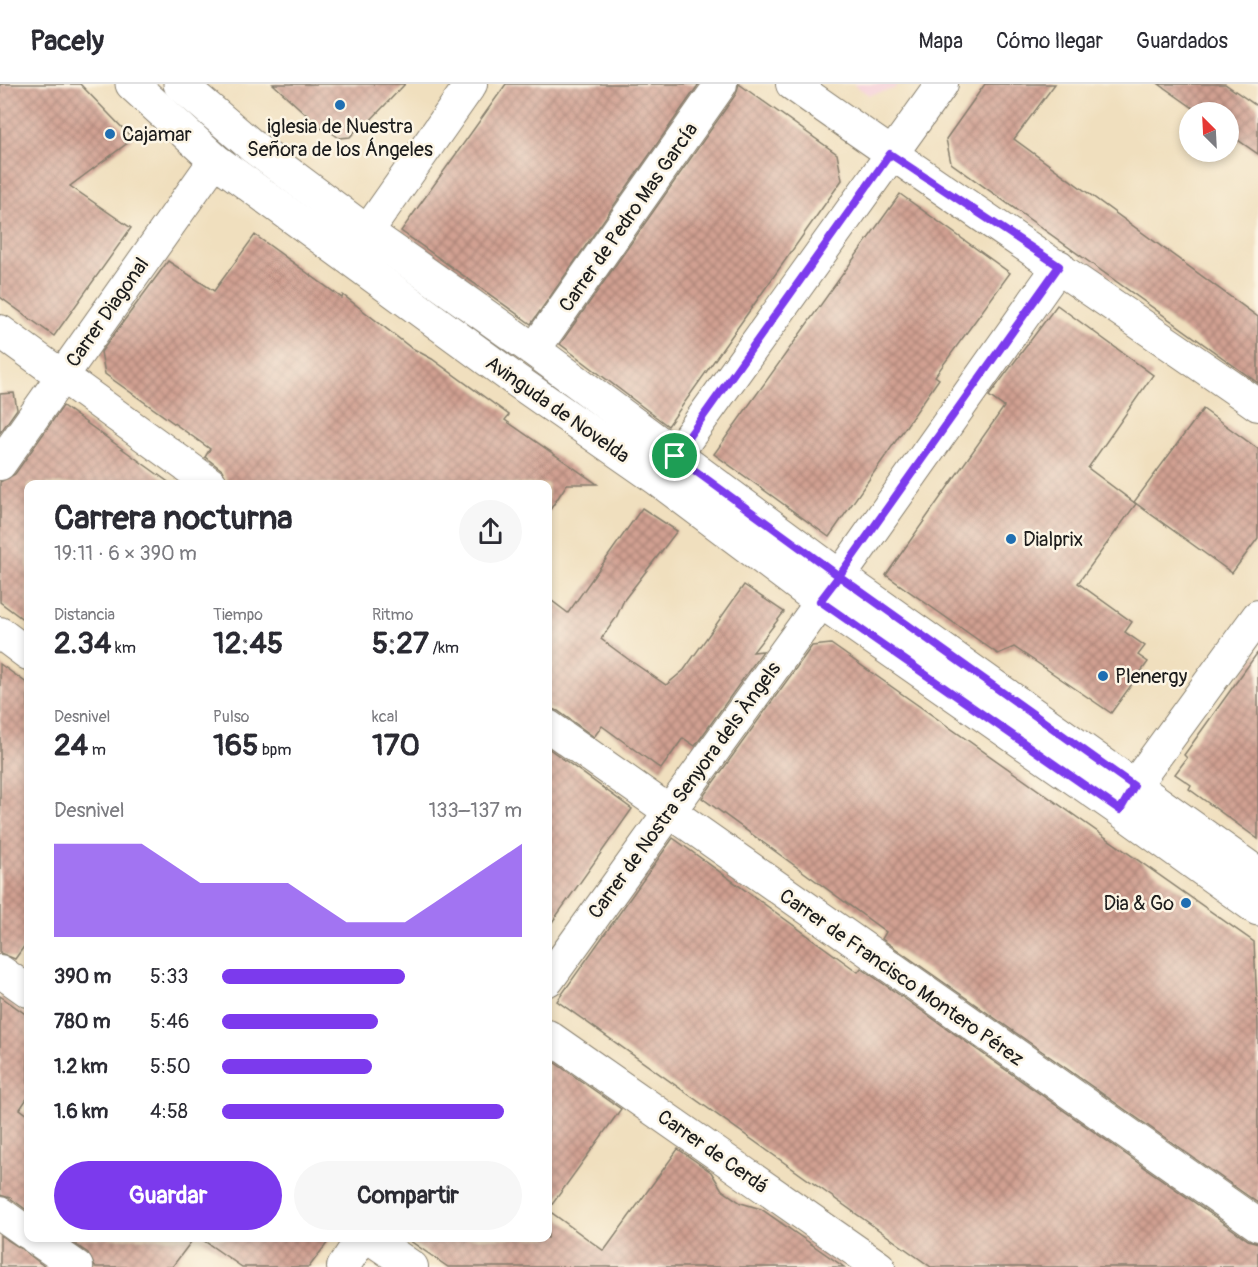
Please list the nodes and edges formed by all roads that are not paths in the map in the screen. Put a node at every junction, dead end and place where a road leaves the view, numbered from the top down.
1 (132, 84) edge
2 (180, 84) edge
3 (471, 84) edge
4 (721, 84) edge
5 (792, 84) edge
6 (942, 84) edge
7 (890, 154) junction
8 (215, 160) junction
9 (367, 232) junction
10 (1059, 266) junction
11 (0, 331) edge
12 (534, 350) junction
13 (61, 377) junction
14 (1258, 405) edge
15 (675, 456) junction
16 (0, 464) edge
17 (205, 480) edge
18 (830, 588) junction
19 (1258, 616) edge
20 (0, 633) edge
21 (24, 651) edge
22 (552, 729) edge
23 (1127, 798) junction
24 (667, 812) junction
25 (1258, 874) edge
26 (1258, 909) edge
27 (0, 971) edge
28 (552, 974) edge
29 (24, 988) edge
30 (552, 1039) edge
31 (0, 1212) edge
32 (1258, 1225) edge
33 (24, 1230) edge
34 (41, 1242) edge
35 (359, 1242) edge
36 (376, 1242) edge
37 (77, 1267) edge
38 (343, 1267) edge
39 (412, 1267) edge
40 (879, 1267) edge

1 - 8 main road, Avinguda de Novelda
2 - 9 main road, Avinguda de Novelda
3 - 9 street
4 - 12 street, Carrer de Pedro Mas García
5 - 7 street
6 - 7 street
7 - 10 street
7 - 15 street
8 - 13 street, Carrer Diagonal
8 - 18 main road, Avinguda de Novelda
9 - 12 main road, Avinguda de Novelda
10 - 14 street
10 - 18 street, Carrer de Nostra Senyora dels Àngels
11 - 13 street
12 - 15 main road, Avinguda de Novelda
13 - 16 street, Carrer Diagonal
13 - 17 street
15 - 18 main road, Avinguda de Novelda
18 - 23 main road, Avinguda de Novelda
18 - 24 street, Carrer de Nostra Senyora dels Àngels
19 - 23 street
20 - 21 street
22 - 24 street, Carrer de Francisco Montero Pérez
23 - 25 main road, Avinguda de Novelda
23 - 26 main road, Avinguda de Novelda
24 - 28 street, Carrer de Nostra Senyora dels Àngels
24 - 32 street, Carrer de Francisco Montero Pérez
27 - 29 street
30 - 40 street, Carrer de Cerdá
31 - 33 street
34 - 37 street
35 - 38 street
36 - 39 street

